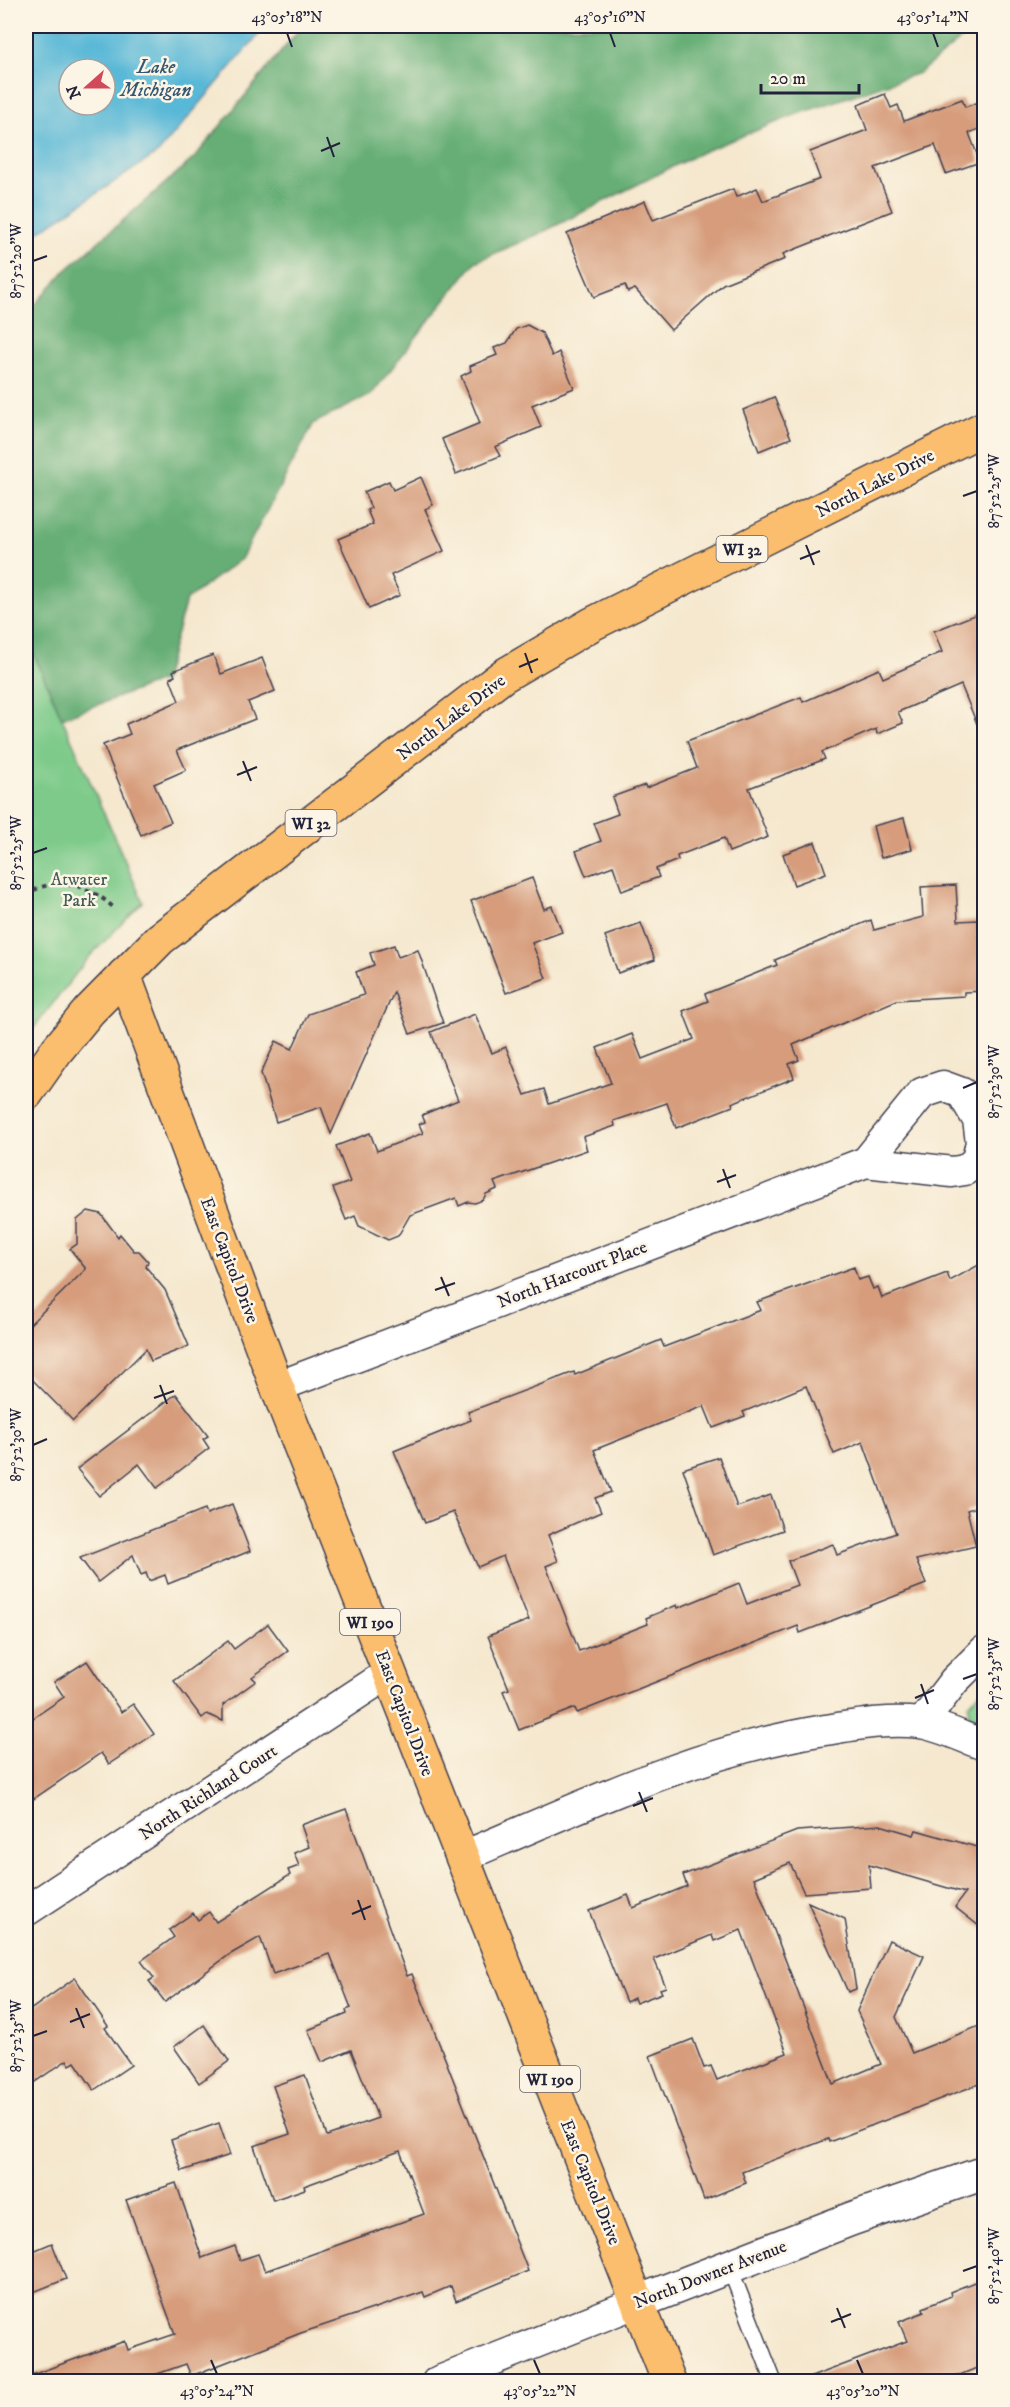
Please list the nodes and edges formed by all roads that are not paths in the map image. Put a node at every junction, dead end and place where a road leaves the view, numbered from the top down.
1 (984, 428) edge
2 (124, 975) junction
3 (26, 1094) edge
4 (866, 1162) dead end
5 (277, 1387) junction
6 (984, 1651) edge
7 (389, 1673) junction
8 (922, 1723) junction
9 (984, 1745) edge
10 (462, 1857) junction
11 (26, 1911) edge
12 (984, 2173) edge
13 (729, 2266) junction
14 (638, 2302) junction
15 (437, 2382) edge
16 (669, 2382) edge
17 (774, 2382) edge

1 - 2 main road, North Lake Drive / WI 32
2 - 3 main road, North Lake Drive / WI 32
2 - 5 main road, East Capitol Drive / WI 190
4 - 5 street, North Harcourt Place
5 - 7 main road, East Capitol Drive / WI 190
6 - 8 street
7 - 10 main road, East Capitol Drive / WI 190
7 - 11 street, North Richland Court
8 - 9 street
8 - 10 street
10 - 14 main road, East Capitol Drive / WI 190
12 - 13 street, North Downer Avenue
13 - 14 street, North Downer Avenue
13 - 17 lane
14 - 15 street, North Downer Avenue
14 - 16 main road, East Capitol Drive / WI 190

